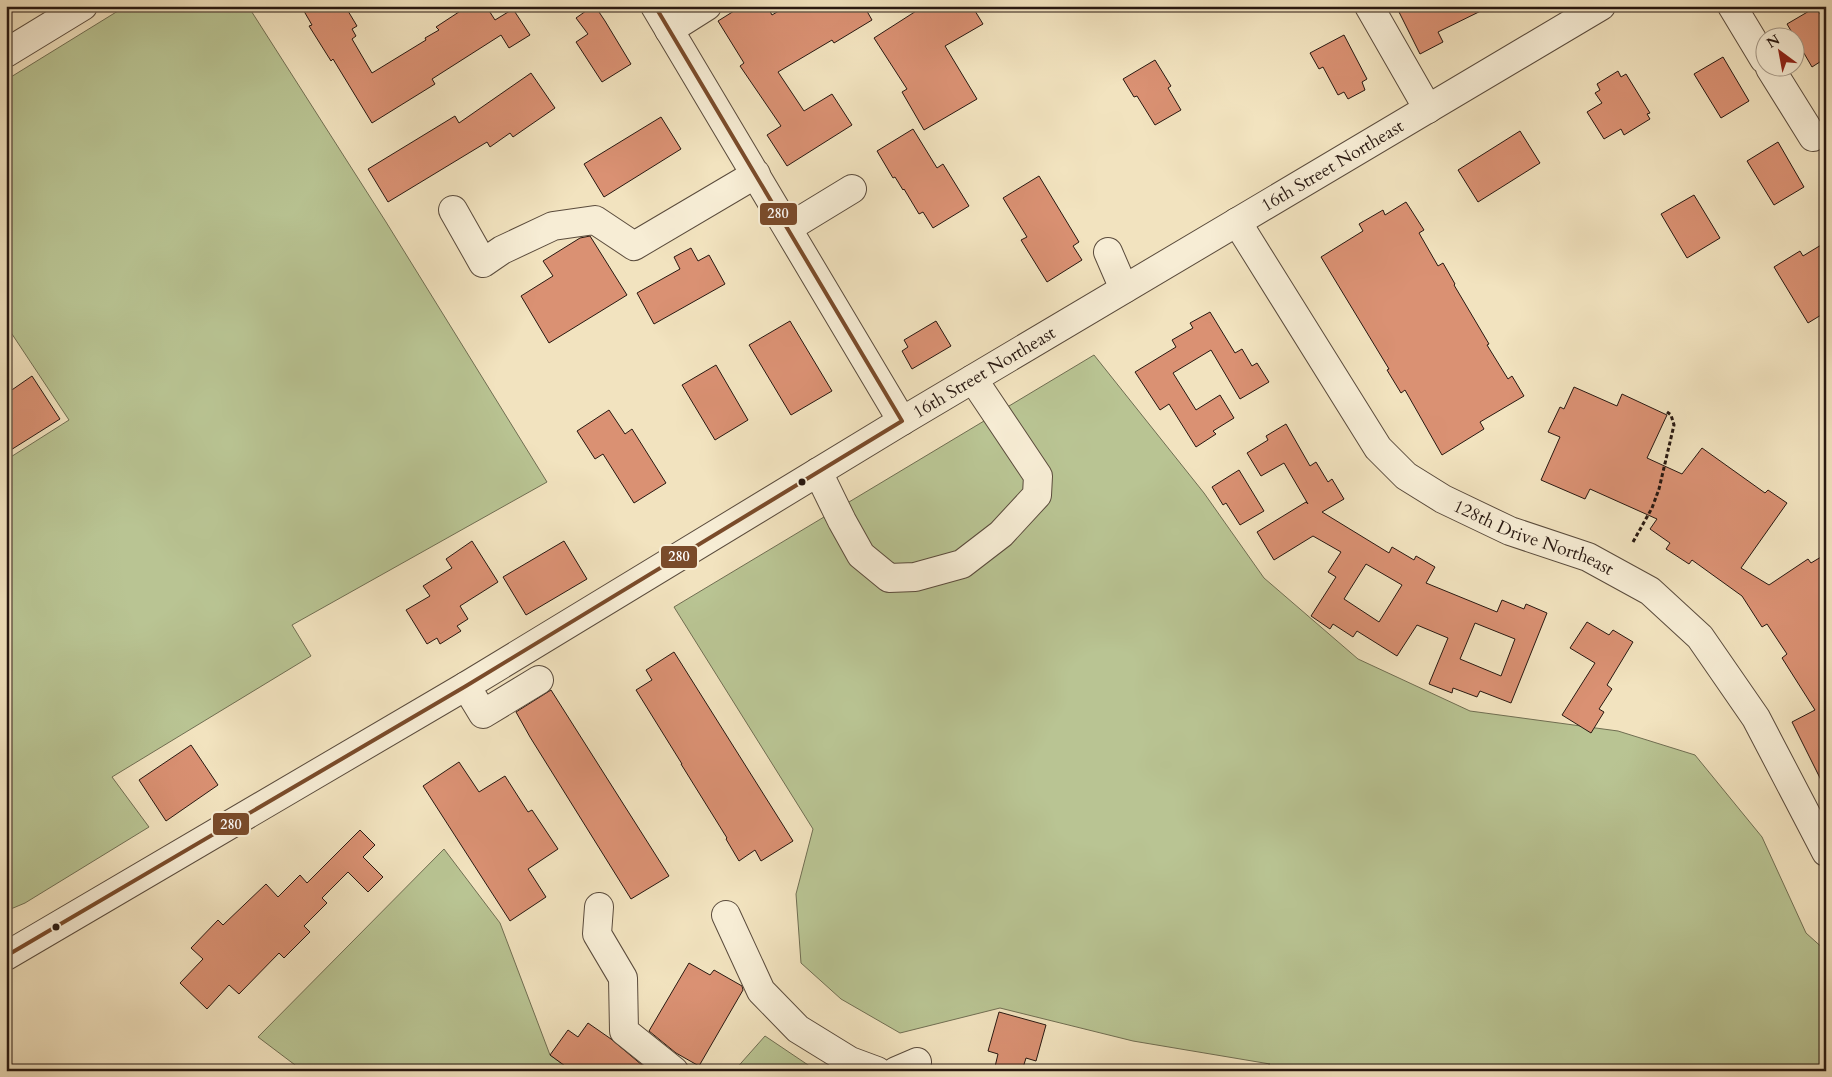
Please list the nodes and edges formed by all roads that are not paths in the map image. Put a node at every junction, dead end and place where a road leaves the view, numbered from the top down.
1 (83, 6) edge
2 (655, 6) edge
3 (707, 6) edge
4 (1369, 6) edge
5 (1601, 6) edge
6 (1732, 6) edge
7 (670, 30) junction
8 (1754, 42) edge
9 (6, 54) edge
10 (1776, 78) edge
11 (1428, 109) junction
12 (1813, 137) dead end
13 (756, 174) junction
14 (852, 189) dead end
15 (453, 210) dead end
16 (1237, 222) junction
17 (788, 228) junction
18 (1108, 252) dead end
19 (1124, 290) junction
20 (973, 379) junction
21 (902, 421) junction
22 (818, 472) junction
23 (539, 680) dead end
24 (466, 686) junction
25 (1826, 852) edge
26 (599, 907) dead end
27 (726, 915) dead end
28 (6, 956) edge
29 (674, 1071) edge
30 (877, 1071) edge

1 - 9 street
2 - 7 street
3 - 7 street
4 - 11 street
5 - 11 street, 16th Street Northeast
6 - 8 street
7 - 13 street
10 - 12 street
11 - 16 street, 16th Street Northeast
13 - 15 street
13 - 17 street
14 - 17 street
16 - 19 street, 16th Street Northeast
16 - 25 street, 128th Drive Northeast
17 - 21 street
18 - 19 street
19 - 20 street, 16th Street Northeast
20 - 21 street, 16th Street Northeast
20 - 22 street
21 - 22 street, 16th Street Northeast
22 - 24 street, 16th Street Northeast
23 - 24 street
24 - 28 street, 16th Street Northeast
26 - 29 street
27 - 30 street

